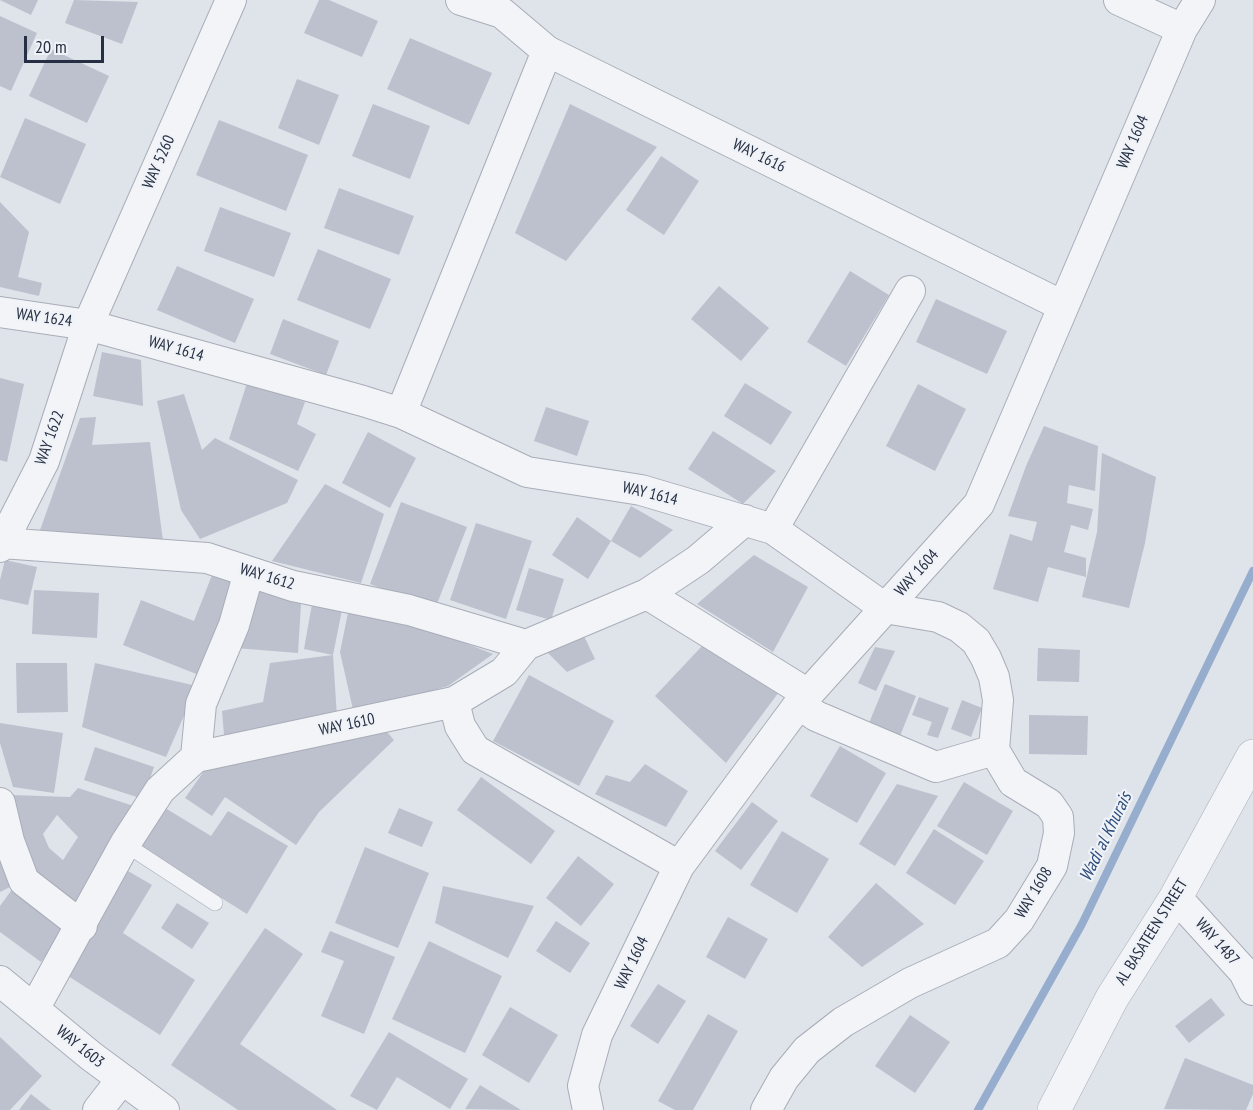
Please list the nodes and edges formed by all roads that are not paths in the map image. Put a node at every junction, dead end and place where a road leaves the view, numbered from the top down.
1 (231, 0) edge
2 (461, 0) edge
3 (1119, 0) edge
4 (1200, 0) edge
5 (505, 7) edge
6 (1182, 29) junction
7 (547, 51) junction
8 (910, 291) dead end
9 (1063, 306) junction
10 (0, 312) edge
11 (88, 325) junction
12 (401, 413) junction
13 (745, 520) junction
14 (773, 529) junction
15 (1, 545) edge
16 (249, 572) junction
17 (647, 594) junction
18 (885, 608) junction
19 (526, 645) junction
20 (803, 699) junction
21 (454, 702) junction
22 (994, 750) junction
23 (1253, 756) edge
24 (196, 757) junction
25 (0, 803) edge
26 (125, 844) junction
27 (679, 866) junction
28 (1176, 897) junction
29 (215, 903) dead end
30 (82, 926) junction
31 (0, 981) edge
32 (1253, 990) edge
33 (34, 1009) junction
34 (122, 1079) junction
35 (98, 1110) edge
36 (164, 1110) edge
37 (588, 1110) edge
38 (766, 1110) edge
39 (1054, 1110) edge

1 - 11 street, WAY 5260
2 - 5 street, WAY 1616
3 - 6 street
4 - 6 street, WAY 1604
5 - 7 street, WAY 1616
6 - 9 street, WAY 1604
7 - 9 street, WAY 1616
7 - 12 street
8 - 14 street
9 - 18 street, WAY 1604
10 - 11 street, WAY 1624
11 - 12 street, WAY 1614
11 - 15 street, WAY 1622
12 - 13 street, WAY 1614
13 - 14 street, WAY 1614
13 - 17 street, WAY 1610
14 - 18 street, WAY 1614
15 - 16 street, WAY 1612
16 - 19 street, WAY 1612
16 - 24 street
17 - 19 street, WAY 1610
17 - 20 street
18 - 20 street, WAY 1604
18 - 22 street
19 - 21 street, WAY 1610
20 - 22 street
20 - 27 street, WAY 1604
21 - 24 street, WAY 1610
21 - 27 street
22 - 38 street, WAY 1608
23 - 28 street, AL BASATEEN STREET
24 - 26 street
25 - 30 street
26 - 29 lane
26 - 30 street
27 - 37 street, WAY 1604
28 - 32 street, WAY 1487
28 - 39 street, AL BASATEEN STREET
30 - 33 street
31 - 33 street, WAY 1603
33 - 34 street, WAY 1603
34 - 35 street
34 - 36 street, WAY 1603

